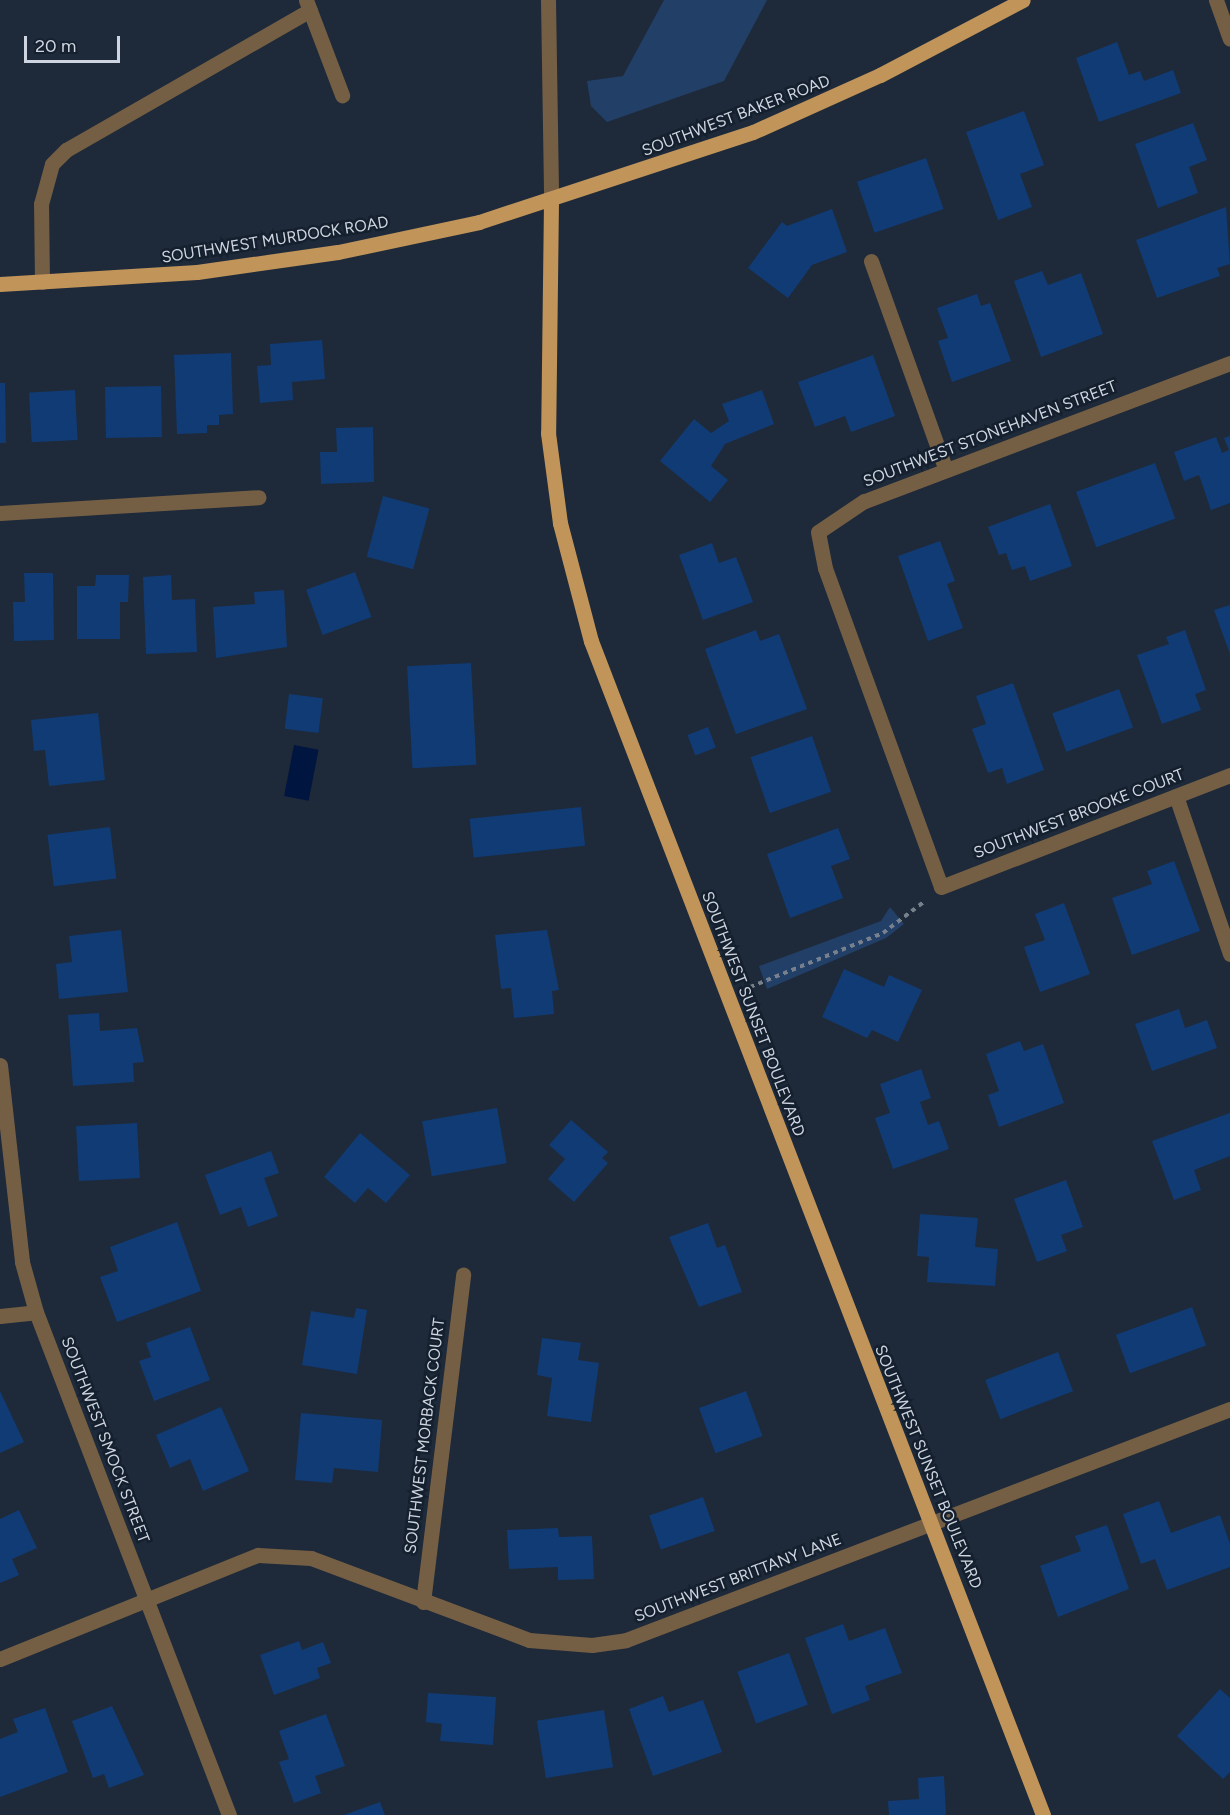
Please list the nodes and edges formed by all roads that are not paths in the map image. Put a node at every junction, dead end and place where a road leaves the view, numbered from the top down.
1 (548, 0) edge
2 (1023, 0) edge
3 (1216, 0) edge
4 (308, 5) edge
5 (1230, 39) edge
6 (342, 96) dead end
7 (551, 201) junction
8 (871, 261) dead end
9 (42, 282) junction
10 (0, 284) edge
11 (1230, 363) edge
12 (946, 470) junction
13 (259, 497) dead end
14 (0, 513) edge
15 (1230, 775) edge
16 (1176, 796) junction
17 (941, 887) joint
18 (1230, 954) edge
19 (0, 1065) edge
20 (463, 1274) dead end
21 (36, 1312) junction
22 (0, 1316) edge
23 (1230, 1408) edge
24 (930, 1524) junction
25 (149, 1601) junction
26 (423, 1602) junction
27 (0, 1659) edge
28 (229, 1815) edge
29 (1043, 1815) edge

1 - 7 street
2 - 7 main road, SOUTHWEST BAKER ROAD
3 - 5 street
4 - 6 street
4 - 9 street
7 - 9 main road, SOUTHWEST MURDOCK ROAD
7 - 24 main road, SOUTHWEST SUNSET BOULEVARD
8 - 12 street
9 - 10 main road, SOUTHWEST MURDOCK ROAD
11 - 12 street, SOUTHWEST STONEHAVEN STREET
12 - 17 street, SOUTHWEST STONEHAVEN STREET
13 - 14 street
15 - 16 street, SOUTHWEST BROOKE COURT
16 - 17 street, SOUTHWEST BROOKE COURT
16 - 18 street
19 - 21 street, SOUTHWEST SMOCK STREET
20 - 26 street, SOUTHWEST MORBACK COURT
21 - 22 street
21 - 25 street, SOUTHWEST SMOCK STREET
23 - 24 street, SOUTHWEST BRITTANY LANE
24 - 26 street, SOUTHWEST BRITTANY LANE
24 - 29 main road, SOUTHWEST SUNSET BOULEVARD
25 - 26 street, SOUTHWEST BRITTANY LANE
25 - 27 street, SOUTHWEST BRITTANY LANE
25 - 28 street, SOUTHWEST SMOCK STREET

